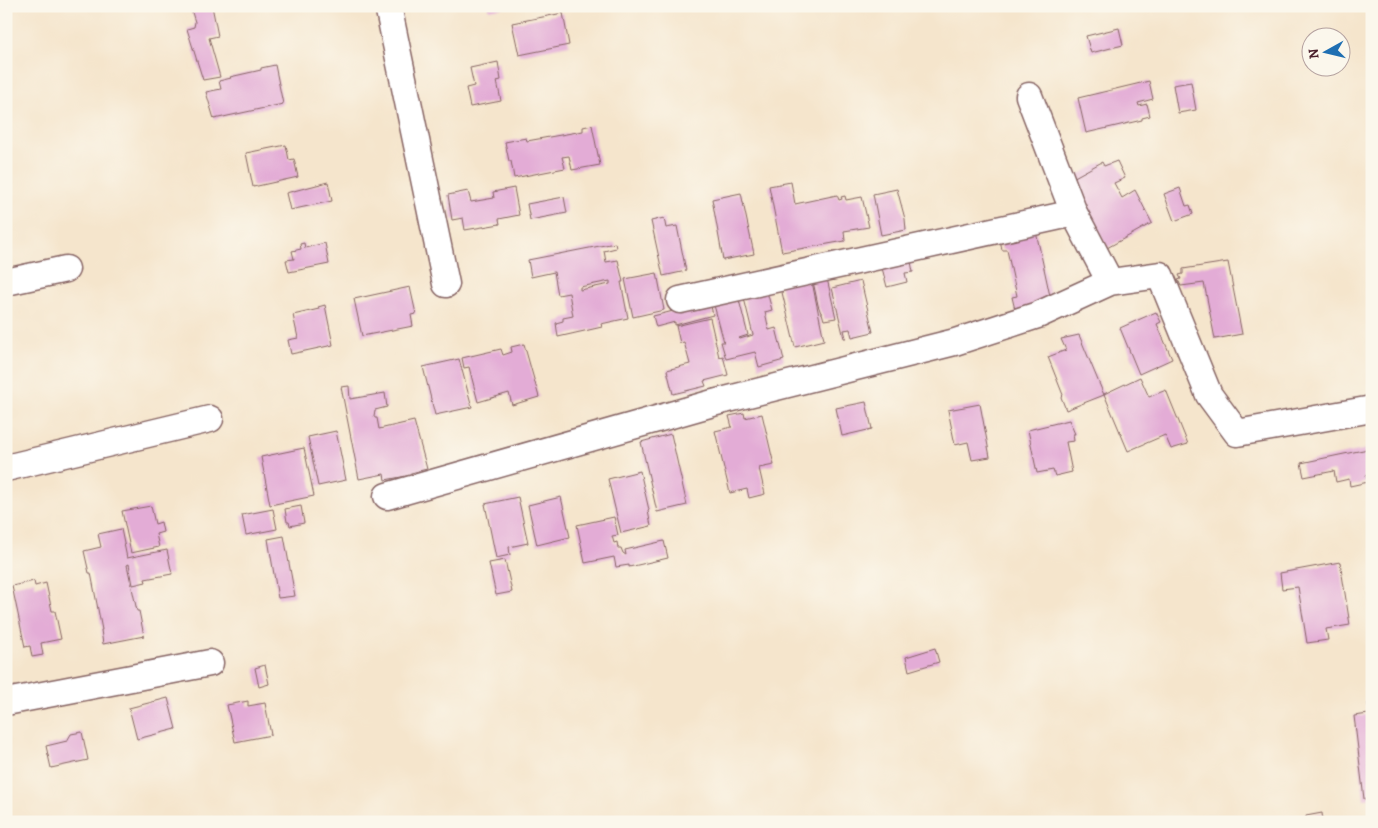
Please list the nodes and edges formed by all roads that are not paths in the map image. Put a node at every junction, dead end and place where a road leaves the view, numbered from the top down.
1 (388, 6) edge
2 (1029, 96) dead end
3 (1074, 214) junction
4 (66, 269) dead end
5 (6, 282) edge
6 (1110, 282) junction
7 (446, 284) dead end
8 (680, 300) dead end
9 (1372, 409) edge
10 (210, 419) dead end
11 (6, 468) edge
12 (388, 496) dead end
13 (210, 663) dead end
14 (6, 702) edge

1 - 7 street
2 - 3 street
3 - 6 street
3 - 8 street
4 - 5 street
6 - 9 street
6 - 12 street
10 - 11 street
13 - 14 street

